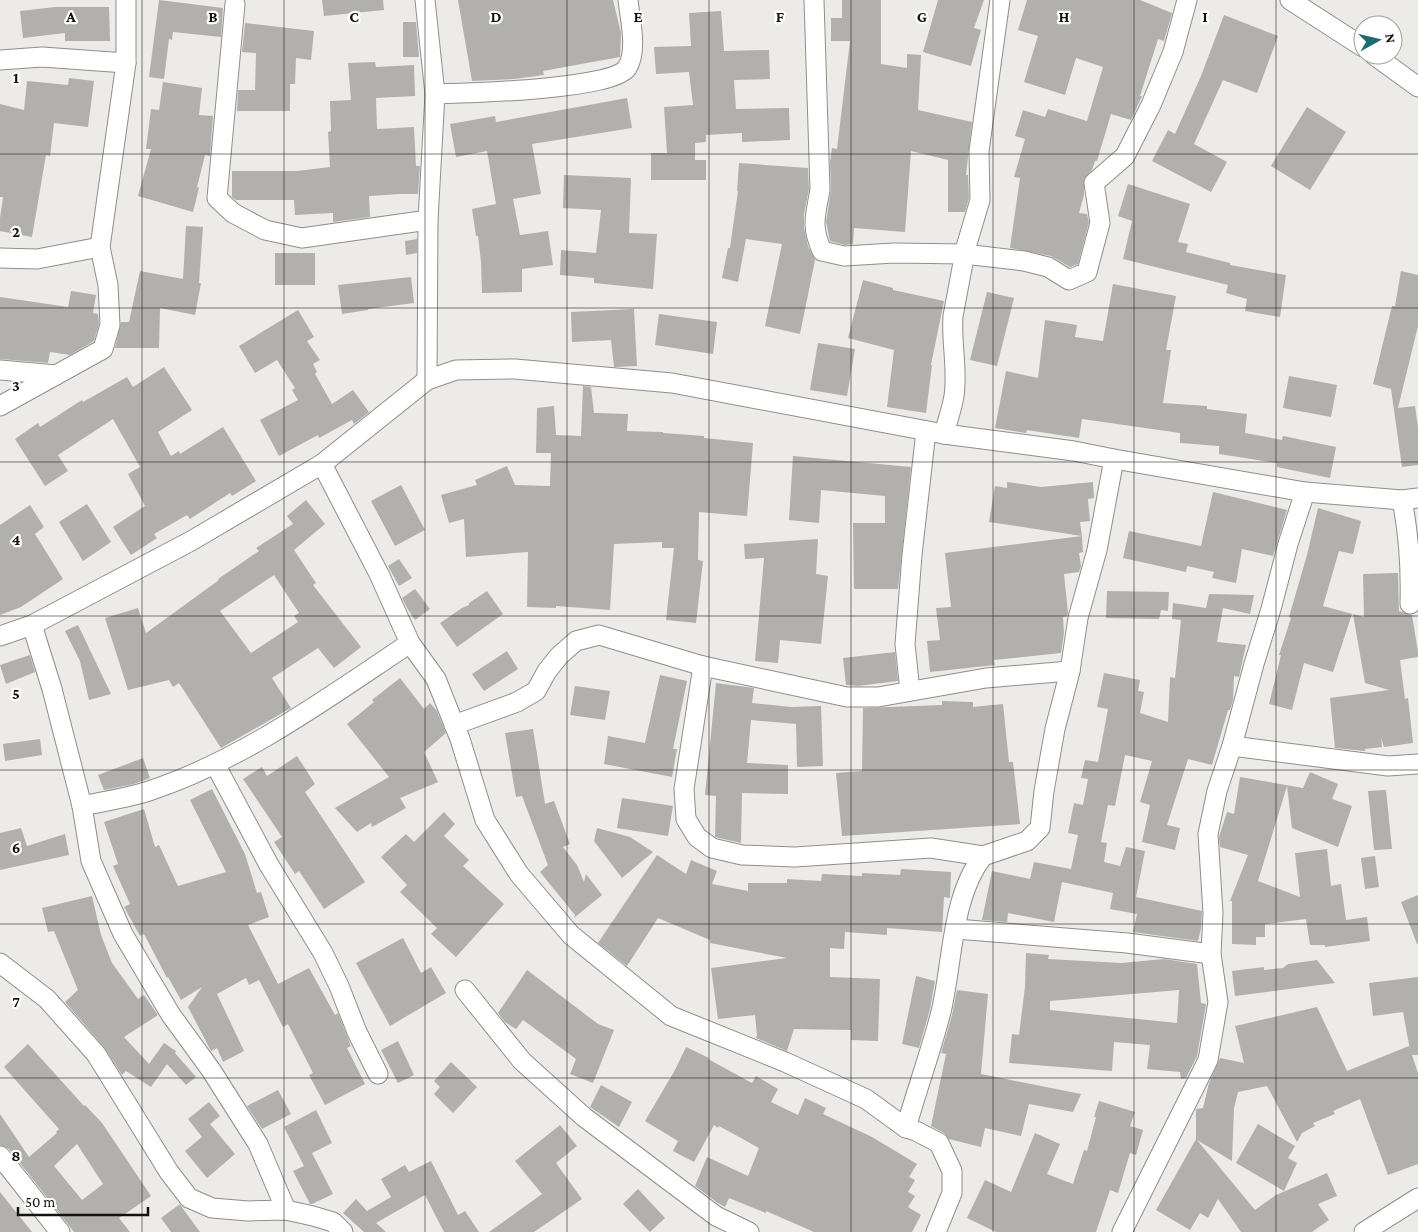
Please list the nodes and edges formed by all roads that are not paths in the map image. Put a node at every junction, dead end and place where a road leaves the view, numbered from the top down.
1 (126, 0) edge
2 (425, 0) edge
3 (628, 0) edge
4 (814, 0) edge
5 (1000, 0) edge
6 (1187, 0) edge
7 (1290, 0) edge
8 (235, 4) dead end
9 (1353, 41) edge
10 (0, 60) edge
11 (126, 63) junction
12 (1388, 65) edge
13 (1418, 87) edge
14 (435, 94) junction
15 (428, 220) junction
16 (100, 248) junction
17 (964, 254) junction
18 (0, 258) edge
19 (0, 370) edge
20 (56, 375) junction
21 (427, 380) junction
22 (0, 406) edge
23 (935, 433) junction
24 (1114, 459) junction
25 (322, 464) junction
26 (1305, 492) junction
27 (1410, 499) edge
28 (1410, 604) dead end
29 (32, 625) junction
30 (0, 636) edge
31 (410, 643) junction
32 (703, 666) junction
33 (1070, 671) junction
34 (910, 691) junction
35 (454, 725) junction
36 (1232, 746) junction
37 (215, 764) junction
38 (1418, 764) edge
39 (82, 806) junction
40 (983, 856) junction
41 (956, 929) junction
42 (1211, 954) junction
43 (0, 963) edge
44 (465, 990) dead end
45 (378, 1074) dead end
46 (906, 1128) junction
47 (0, 1156) edge
48 (1418, 1198) edge
49 (286, 1210) junction
50 (60, 1232) edge
51 (343, 1232) edge
52 (749, 1232) edge
53 (936, 1232) edge
54 (1122, 1232) edge
55 (1364, 1232) edge

1 - 11 street
2 - 14 street
3 - 14 street
4 - 17 street
5 - 17 street
6 - 17 street
7 - 9 street
8 - 15 street
10 - 11 street
11 - 16 street
12 - 13 street
14 - 15 street
15 - 21 street
16 - 18 street
16 - 20 street
17 - 23 street
19 - 20 street
20 - 22 street
21 - 23 street
21 - 25 street
23 - 24 street
23 - 34 street
24 - 26 street
24 - 33 street
25 - 29 street
25 - 31 street
26 - 27 street
26 - 36 street
27 - 28 street
29 - 30 street
29 - 39 street
31 - 35 street
31 - 37 street
32 - 34 street
32 - 35 street
32 - 40 street
33 - 34 street
33 - 40 street
35 - 46 street
36 - 38 street
36 - 42 street
37 - 39 street
37 - 45 street
39 - 49 street
40 - 41 street
41 - 42 street
41 - 46 street
42 - 54 street
43 - 49 street
44 - 52 street
46 - 53 street
47 - 50 street
48 - 55 street
49 - 51 street

